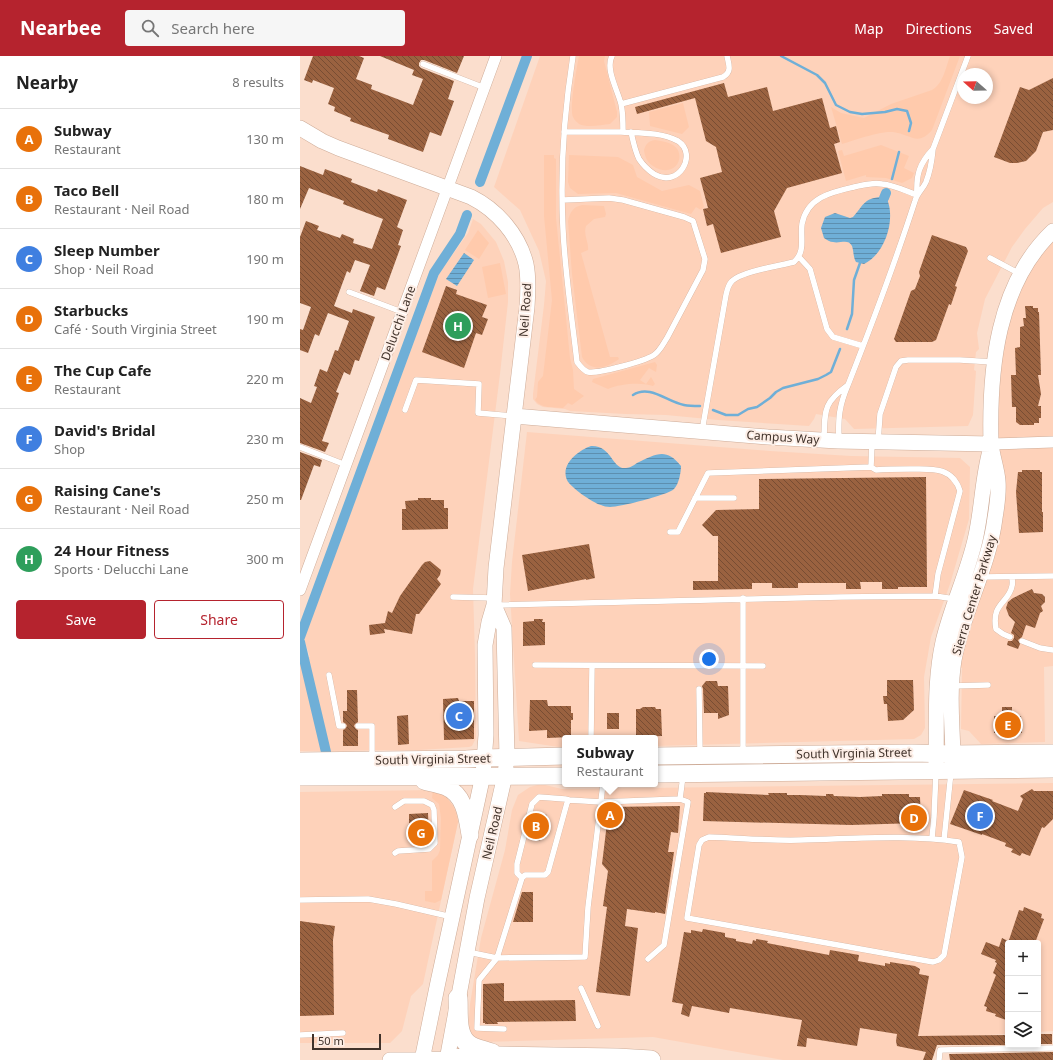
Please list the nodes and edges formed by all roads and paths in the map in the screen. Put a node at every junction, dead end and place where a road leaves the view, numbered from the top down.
1 (495, 56) edge
2 (572, 56) edge
3 (612, 56) edge
4 (727, 56) edge
5 (968, 56) edge
6 (423, 64) dead end
7 (484, 88) junction
8 (621, 104) junction
9 (300, 128) edge
10 (564, 132) junction
11 (623, 132) junction
12 (631, 132) junction
13 (933, 149) junction
14 (448, 188) junction
15 (917, 195) junction
16 (563, 200) junction
17 (1053, 231) edge
18 (799, 257) junction
19 (990, 258) dead end
20 (1020, 274) junction
21 (349, 292) dead end
22 (402, 312) junction
23 (863, 346) junction
24 (995, 363) junction
25 (848, 385) junction
26 (406, 410) dead end
27 (514, 416) junction
28 (702, 431) junction
29 (831, 441) junction
30 (875, 442) junction
31 (1053, 442) edge
32 (991, 444) junction
33 (300, 447) edge
34 (346, 465) junction
35 (871, 467) junction
36 (695, 498) junction
37 (734, 498) dead end
38 (670, 532) dead end
39 (1012, 576) junction
40 (1053, 576) edge
41 (980, 577) junction
42 (300, 590) edge
43 (935, 596) junction
44 (453, 598) dead end
45 (743, 598) junction
46 (956, 599) junction
47 (494, 601) junction
48 (971, 602) junction
49 (1010, 637) dead end
50 (1022, 641) dead end
51 (1053, 650) edge
52 (535, 666) dead end
53 (592, 666) junction
54 (744, 666) junction
55 (763, 666) dead end
56 (329, 675) dead end
57 (988, 685) dead end
58 (952, 686) junction
59 (699, 690) dead end
60 (343, 726) dead end
61 (358, 726) dead end
62 (591, 735) edge
63 (1053, 753) edge
64 (700, 755) junction
65 (742, 755) junction
66 (562, 756) edge
67 (658, 756) edge
68 (485, 758) junction
69 (507, 758) junction
70 (372, 760) junction
71 (300, 761) edge
72 (944, 762) junction
73 (1053, 769) edge
74 (658, 774) edge
75 (683, 774) junction
76 (483, 775) junction
77 (505, 775) junction
78 (409, 776) junction
79 (562, 776) edge
80 (300, 777) edge
81 (603, 787) edge
82 (680, 799) junction
83 (569, 800) junction
84 (601, 802) junction
85 (395, 807) dead end
86 (470, 836) junction
87 (932, 838) junction
88 (944, 840) junction
89 (395, 853) dead end
90 (522, 878) junction
91 (300, 900) edge
92 (452, 917) junction
93 (467, 952) junction
94 (497, 958) junction
95 (648, 960) dead end
96 (581, 988) dead end
97 (458, 998) junction
98 (598, 1026) dead end
99 (504, 1029) dead end
100 (343, 1032) dead end
101 (300, 1035) edge
102 (1053, 1048) edge
103 (499, 1056) junction
104 (447, 1059) edge
105 (390, 1060) edge
106 (422, 1060) edge
107 (651, 1060) edge
108 (939, 1060) edge

1 - 7 street, Delucchi Lane
2 - 10 lane
3 - 8 lane
4 - 8 lane
5 - 13 lane
6 - 7 lane
7 - 14 street, Delucchi Lane
8 - 11 lane
9 - 14 street, Neil Road
10 - 11 lane
10 - 16 lane
11 - 12 lane
12 - 12 lane
13 - 15 lane
13 - 15 lane
14 - 22 street, Delucchi Lane
14 - 27 street, Neil Road
15 - 18 lane
15 - 23 lane
16 - 16 lane
17 - 20 street, Sierra Center Parkway
18 - 23 lane
18 - 28 lane
19 - 20 lane
20 - 24 street, Sierra Center Parkway
21 - 22 lane
22 - 34 street, Delucchi Lane
23 - 25 lane
24 - 30 lane
24 - 32 street, Sierra Center Parkway
25 - 29 lane
25 - 29 lane
26 - 27 lane
27 - 28 street, Campus Way
27 - 47 street, Neil Road
28 - 29 street, Campus Way
29 - 30 street, Campus Way
30 - 32 street, Campus Way
30 - 35 lane
31 - 32 street, Campus Way
32 - 41 street, Sierra Center Parkway
32 - 46 street, Sierra Center Parkway
33 - 34 lane
34 - 42 street, Delucchi Lane
35 - 36 lane
35 - 43 lane
36 - 37 lane
36 - 38 lane
39 - 40 lane
39 - 41 lane
39 - 49 lane
41 - 48 street, Sierra Center Parkway
43 - 45 lane
43 - 46 lane
44 - 47 lane
45 - 47 lane
45 - 54 lane
46 - 48 lane
46 - 72 street, Sierra Center Parkway
47 - 68 street, Neil Road
47 - 69 street, Neil Road
48 - 58 street, Sierra Center Parkway
50 - 51 lane
52 - 53 lane
53 - 54 lane
53 - 62 lane
54 - 55 lane
54 - 65 lane
56 - 60 lane
57 - 58 lane
58 - 72 street, Sierra Center Parkway
59 - 64 lane
61 - 70 lane
63 - 72 main road, South Virginia Street
64 - 65 main road, South Virginia Street
64 - 67 main road, South Virginia Street
65 - 72 main road, South Virginia Street
66 - 69 main road, South Virginia Street
68 - 69 main road, South Virginia Street
68 - 70 main road, South Virginia Street
68 - 76 street, Neil Road
69 - 77 street, Neil Road
70 - 71 main road, South Virginia Street
72 - 73 main road, South Virginia Street
72 - 75 main road, South Virginia Street
72 - 87 lane
72 - 88 lane
74 - 75 main road, South Virginia Street
75 - 82 lane
76 - 77 main road, South Virginia Street
76 - 78 main road, South Virginia Street
76 - 86 street, Neil Road
77 - 79 main road, South Virginia Street
77 - 93 street, Neil Road
78 - 80 main road, South Virginia Street
78 - 86 main road
81 - 84 lane
82 - 84 lane
82 - 95 lane
83 - 84 lane
83 - 90 lane
83 - 90 lane
84 - 94 lane
85 - 89 lane
86 - 92 street, Neil Road
87 - 88 lane
87 - 88 lane
90 - 94 lane
91 - 92 lane
92 - 106 street, Neil Road
93 - 94 lane
93 - 97 street, Neil Road
94 - 99 lane
96 - 98 lane
97 - 103 highway
97 - 104 street, Neil Road
100 - 101 lane
102 - 108 lane
103 - 104 highway
103 - 107 highway
104 - 106 street
105 - 106 street

